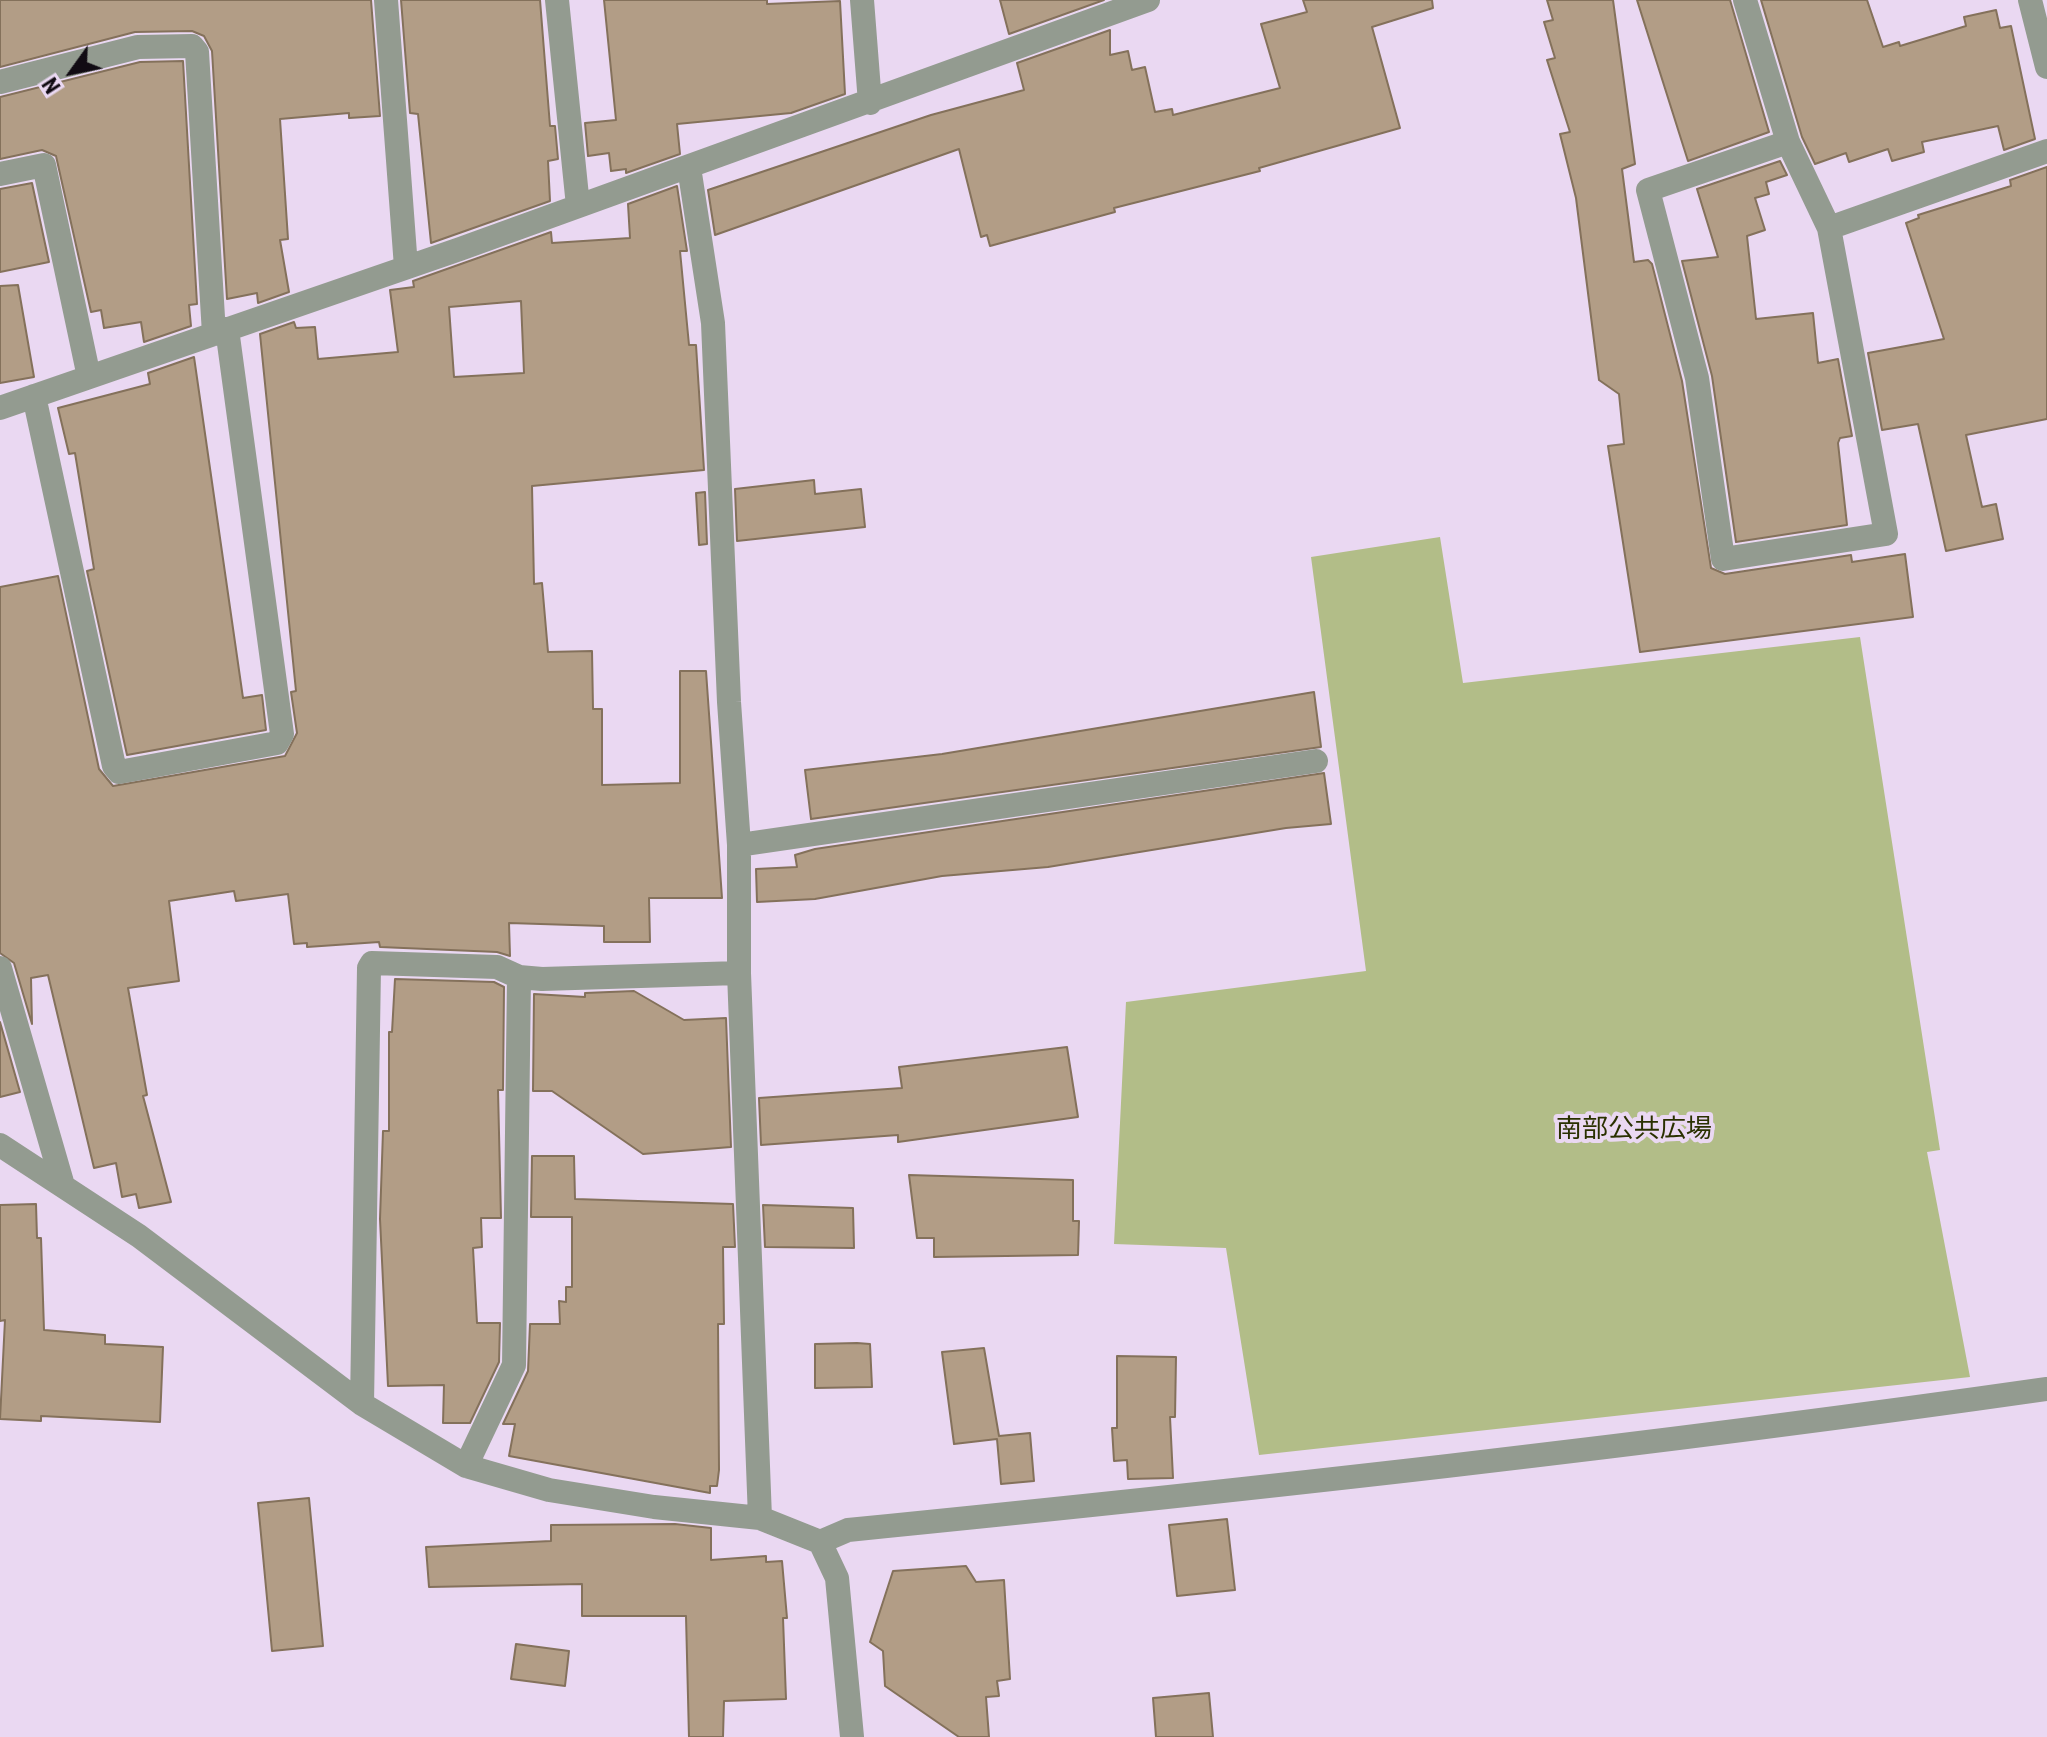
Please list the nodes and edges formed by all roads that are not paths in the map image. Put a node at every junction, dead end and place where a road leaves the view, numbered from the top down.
1 (386, 0) edge
2 (557, 0) edge
3 (862, 0) edge
4 (1146, 0) edge
5 (1745, 0) edge
6 (2030, 0) edge
7 (2047, 67) edge
8 (0, 82) edge
9 (870, 103) junction
10 (1788, 142) junction
11 (2047, 151) edge
12 (689, 167) junction
13 (0, 174) edge
14 (578, 206) junction
15 (1829, 228) junction
16 (406, 267) junction
17 (220, 331) junction
18 (89, 377) junction
19 (34, 396) junction
20 (0, 408) edge
21 (1316, 761) dead end
22 (739, 845) junction
23 (0, 968) edge
24 (739, 973) junction
25 (519, 977) junction
26 (0, 1145) edge
27 (62, 1182) junction
28 (2047, 1389) edge
29 (362, 1404) junction
30 (466, 1466) junction
31 (760, 1518) junction
32 (820, 1542) junction
33 (852, 1737) edge

1 - 16 street
2 - 14 street
3 - 9 street
4 - 9 street
5 - 10 street
6 - 7 street
8 - 17 street
9 - 12 street
10 - 15 street
10 - 15 street
11 - 15 street
12 - 14 street
12 - 22 street
13 - 18 street
14 - 16 street
16 - 17 street
17 - 18 street
17 - 19 street
18 - 19 street
19 - 20 street
21 - 22 street
22 - 24 street
23 - 27 street
24 - 25 street
24 - 31 street
25 - 29 street
25 - 30 street
26 - 27 street
27 - 29 street
28 - 32 street
29 - 30 street
30 - 31 street
31 - 32 street
32 - 33 street

